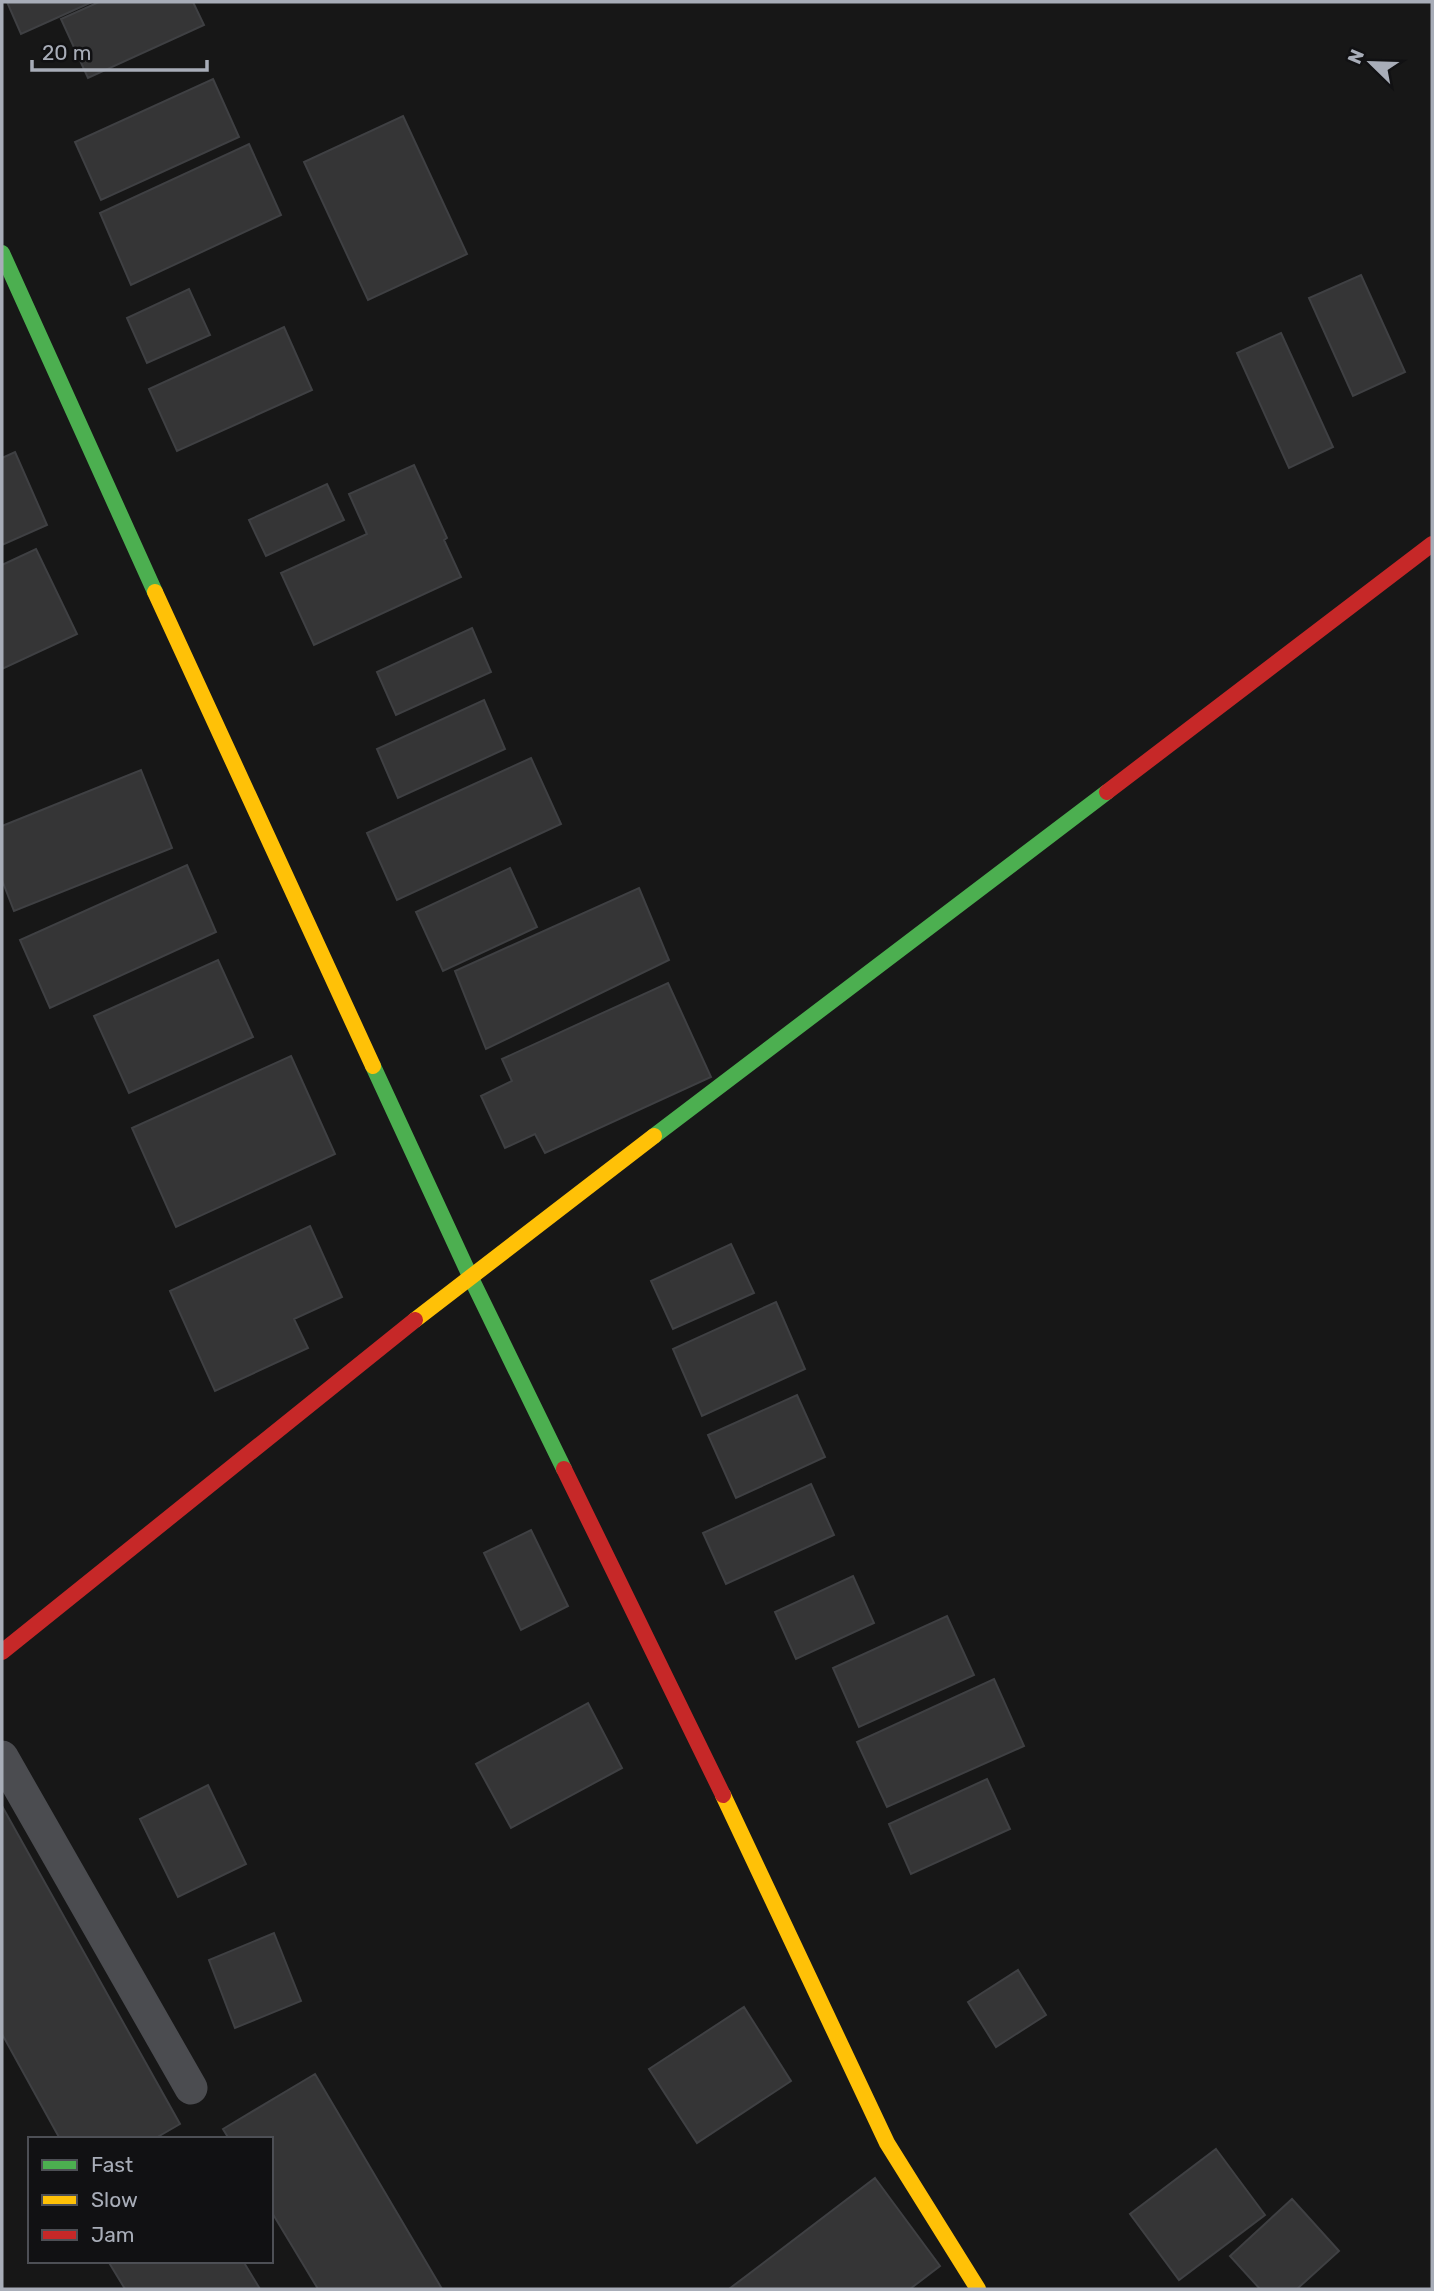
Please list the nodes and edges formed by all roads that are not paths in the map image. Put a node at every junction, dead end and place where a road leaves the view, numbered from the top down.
1 (2, 253) edge
2 (1432, 544) edge
3 (470, 1276) junction
4 (2, 1652) edge
5 (2, 1758) edge
6 (191, 2088) dead end
7 (978, 2289) edge

1 - 3 street
2 - 3 street
3 - 4 street
3 - 7 street
5 - 6 lane

